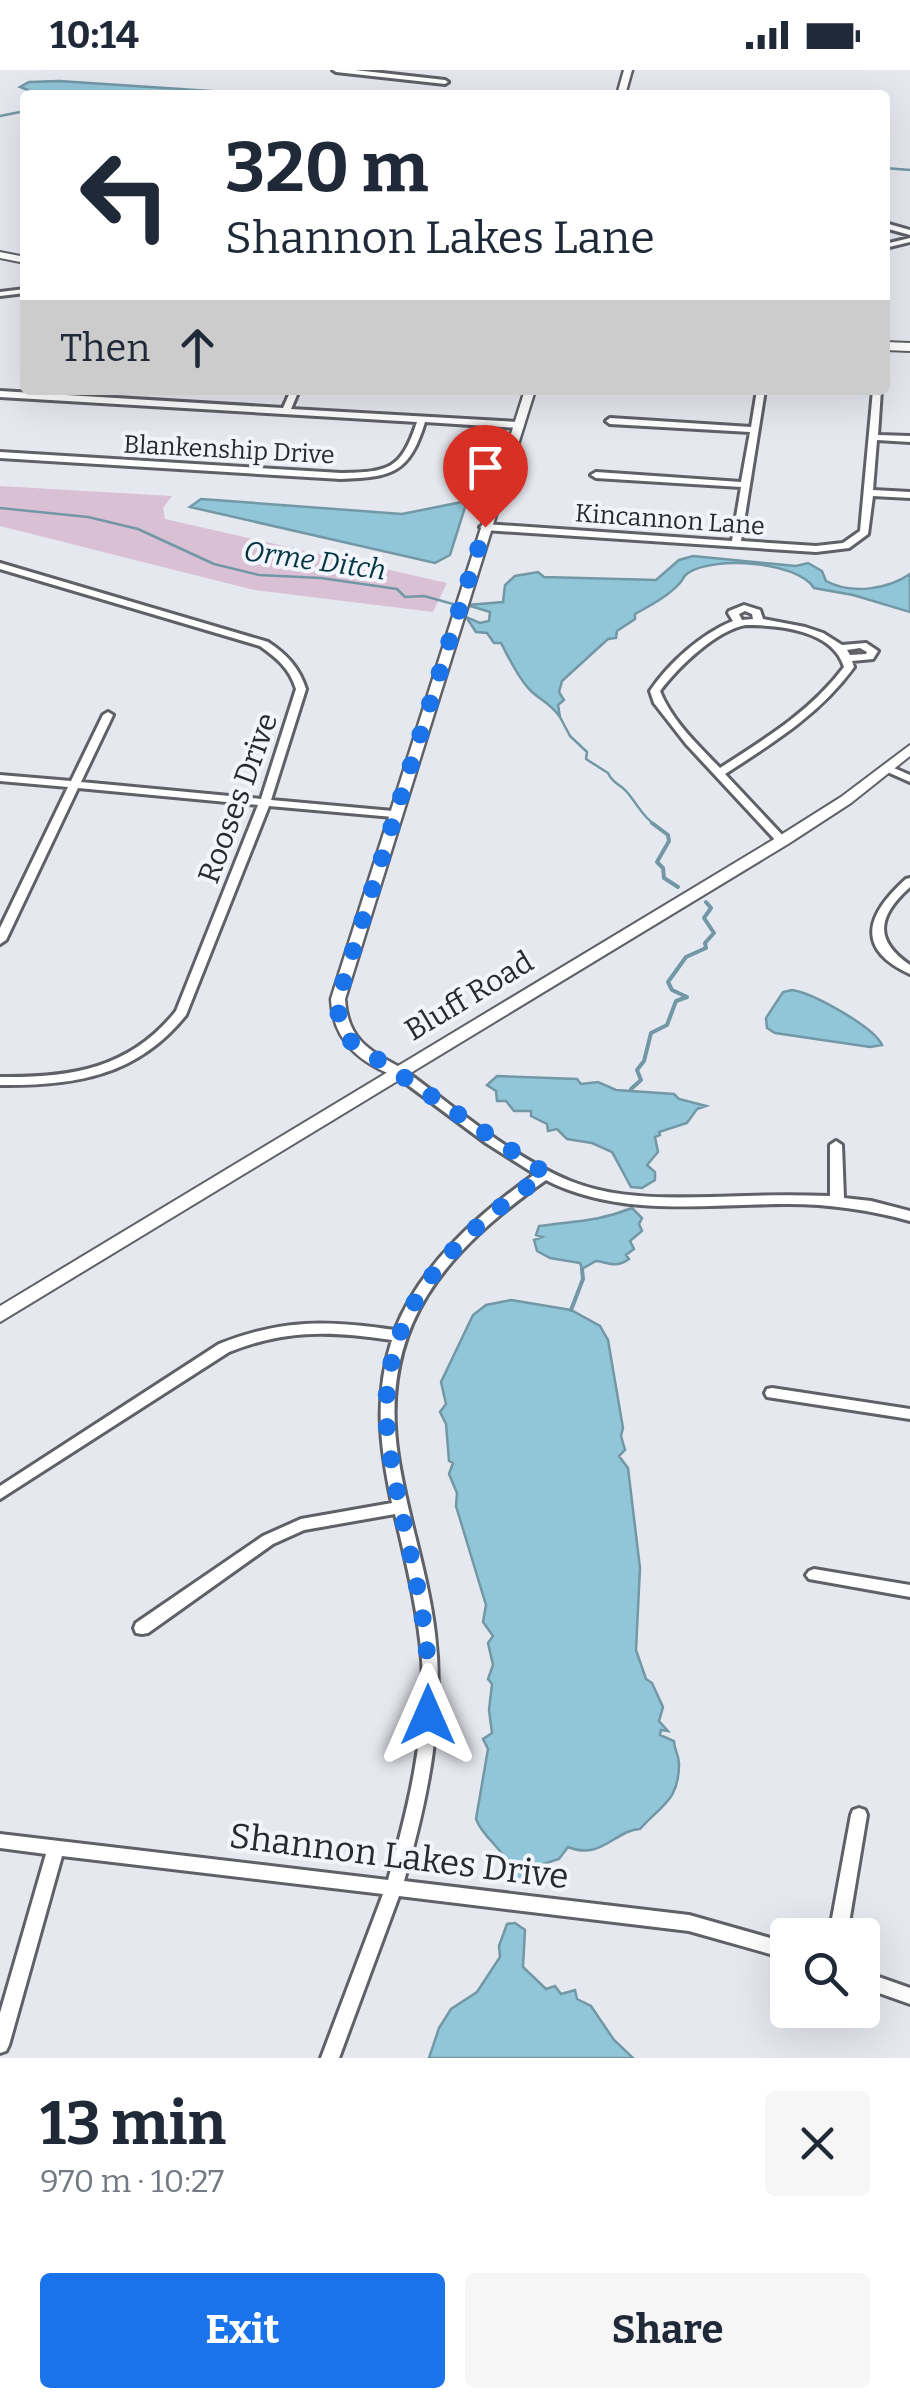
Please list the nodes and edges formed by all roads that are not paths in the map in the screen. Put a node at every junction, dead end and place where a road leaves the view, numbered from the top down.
1 (336, 70) edge
2 (401, 74) edge
3 (445, 82) dead end
4 (0, 394) edge
5 (158, 395) edge
6 (293, 395) edge
7 (528, 395) edge
8 (760, 395) edge
9 (877, 395) edge
10 (155, 402) junction
11 (286, 411) junction
12 (422, 419) junction
13 (610, 421) dead end
14 (518, 425) junction
15 (754, 430) junction
16 (873, 437) junction
17 (910, 440) edge
18 (0, 455) edge
19 (596, 475) dead end
20 (745, 484) junction
21 (868, 493) junction
22 (910, 496) edge
23 (485, 527) junction
24 (736, 544) junction
25 (0, 566) edge
26 (108, 715) dead end
27 (910, 749) edge
28 (887, 768) junction
29 (720, 773) junction
30 (0, 778) edge
31 (910, 778) edge
32 (73, 784) junction
33 (265, 802) junction
34 (393, 814) junction
35 (782, 841) junction
36 (910, 881) edge
37 (0, 940) edge
38 (910, 970) edge
39 (400, 1073) junction
40 (0, 1082) edge
41 (836, 1145) dead end
42 (546, 1174) junction
43 (837, 1202) junction
44 (910, 1216) edge
45 (0, 1314) edge
46 (399, 1336) junction
47 (772, 1393) dead end
48 (910, 1414) edge
49 (0, 1492) edge
50 (402, 1507) junction
51 (814, 1575) dead end
52 (910, 1591) edge
53 (142, 1628) dead end
54 (859, 1815) dead end
55 (0, 1841) edge
56 (56, 1848) junction
57 (396, 1888) junction
58 (841, 1918) edge
59 (770, 1946) edge
60 (880, 1985) edge
61 (910, 1996) edge
62 (0, 2046) edge
63 (330, 2058) edge

1 - 2 street
2 - 3 street
4 - 10 street
5 - 10 street
6 - 11 street
7 - 14 street
8 - 15 street
9 - 16 street
10 - 11 street
11 - 12 street
12 - 14 street
12 - 18 street, Blankenship Drive
13 - 15 street
14 - 23 street
15 - 20 street
16 - 17 street
16 - 21 street
19 - 20 street
20 - 24 street
21 - 22 street
21 - 24 street, Kincannon Lane
23 - 24 street, Kincannon Lane
23 - 34 street
25 - 33 street, Rooses Drive
26 - 32 street
27 - 28 main road, Bluff Road
28 - 31 street
28 - 35 main road, Bluff Road
29 - 29 street
29 - 35 street
30 - 32 street
32 - 33 street
32 - 37 street
33 - 34 street
33 - 40 street, Rooses Drive
34 - 39 street
35 - 39 main road, Bluff Road
36 - 38 street
39 - 42 street
39 - 45 main road, Bluff Road
41 - 43 street
42 - 43 street
42 - 46 street
43 - 44 street
46 - 49 street
46 - 50 street
47 - 48 street
50 - 53 street
50 - 57 street
51 - 52 street
54 - 58 street
55 - 56 street, Shannon Lakes Drive
56 - 57 street, Shannon Lakes Drive
56 - 62 street
57 - 59 street, Shannon Lakes Drive
57 - 63 street
60 - 61 street

